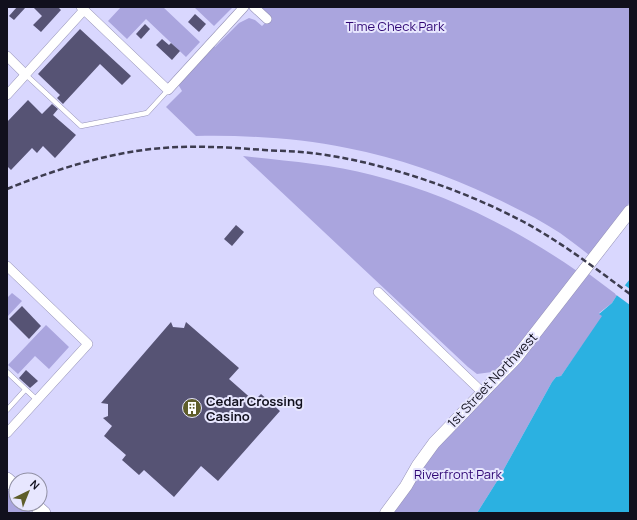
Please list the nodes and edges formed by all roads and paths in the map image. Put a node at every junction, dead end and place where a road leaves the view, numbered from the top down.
1 (244, 7) edge
2 (254, 7) edge
3 (82, 8) edge
4 (267, 19) dead end
5 (7, 56) edge
6 (26, 74) junction
7 (168, 90) junction
8 (7, 95) edge
9 (630, 211) edge
10 (7, 266) edge
11 (378, 292) dead end
12 (7, 372) edge
13 (26, 390) junction
14 (482, 392) junction
15 (37, 400) junction
16 (7, 410) edge
17 (7, 433) edge
18 (386, 513) edge

1 - 7 street
2 - 4 street
3 - 6 street
3 - 7 street
5 - 6 street
6 - 7 lane
6 - 8 street
9 - 14 street, 1st Street Northwest
10 - 15 street
11 - 14 street
12 - 13 lane
13 - 15 lane
13 - 16 lane
14 - 18 street, 1st Street Northwest
15 - 17 street

